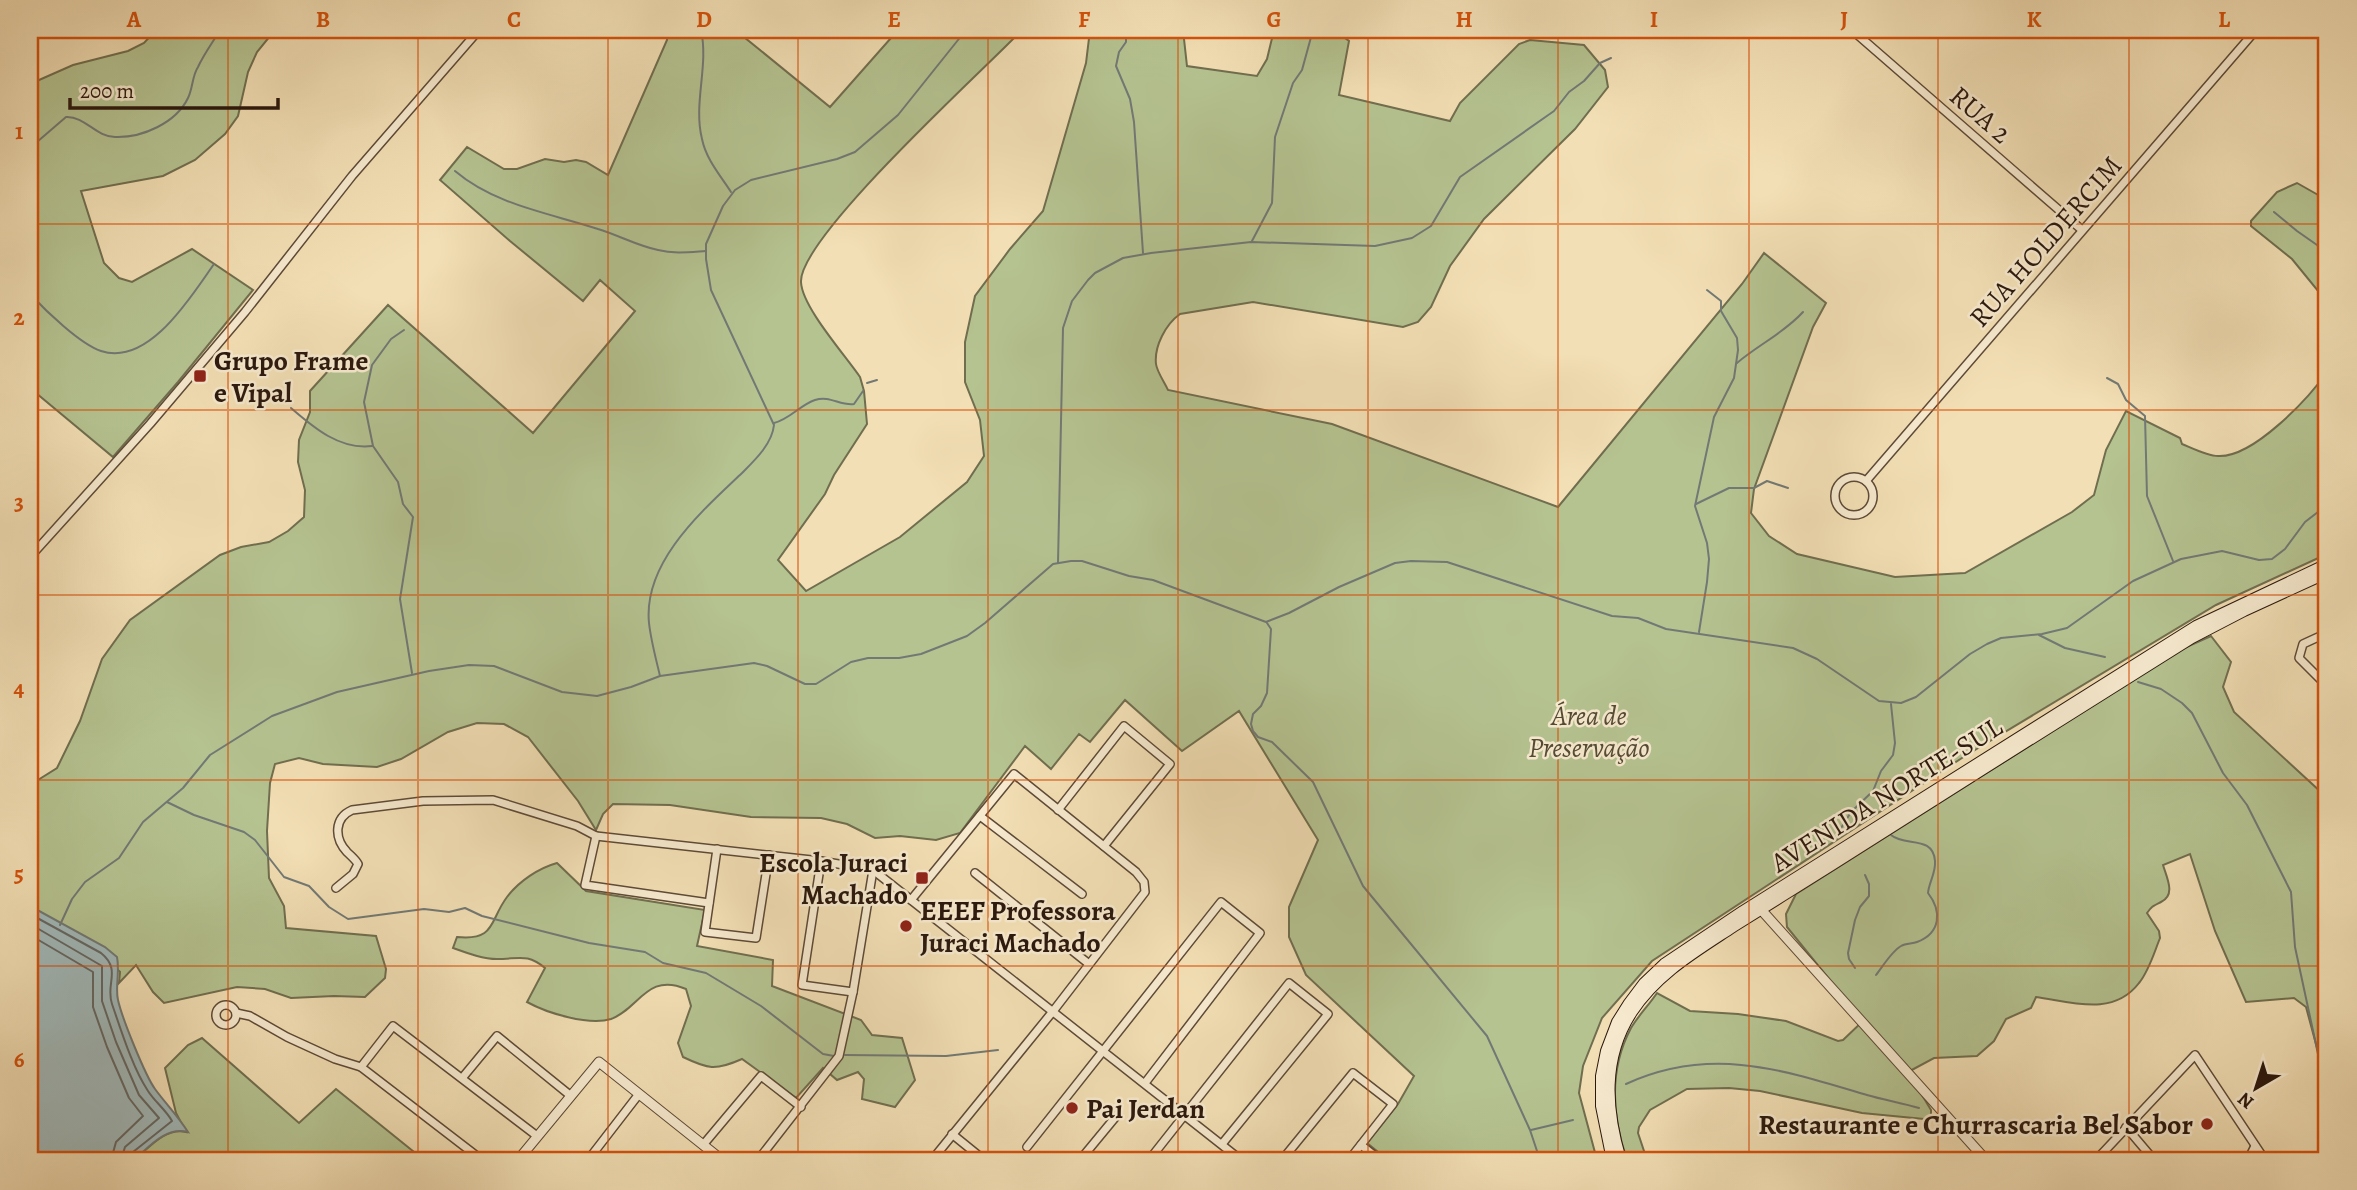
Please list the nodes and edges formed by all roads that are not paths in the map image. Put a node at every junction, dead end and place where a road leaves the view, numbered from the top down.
1 (479, 30) edge
2 (1852, 30) edge
3 (2256, 30) edge
4 (2082, 230) junction
5 (1866, 481) junction
6 (30, 557) edge
7 (2327, 564) edge
8 (2327, 573) edge
9 (2327, 633) edge
10 (2327, 687) edge
11 (1058, 810) junction
12 (980, 816) junction
13 (596, 836) junction
14 (1104, 846) junction
15 (718, 849) junction
16 (769, 855) junction
17 (821, 861) junction
18 (873, 870) junction
19 (975, 873) dead end
20 (336, 888) dead end
21 (1082, 894) dead end
22 (912, 900) junction
23 (709, 903) junction
24 (1770, 904) junction
25 (1757, 907) junction
26 (1776, 927) junction
27 (1089, 964) junction
28 (853, 992) junction
29 (1054, 1010) junction
30 (236, 1013) dead end
31 (1104, 1050) junction
32 (361, 1067) junction
33 (463, 1077) junction
34 (1145, 1083) junction
35 (639, 1094) junction
36 (570, 1097) junction
37 (801, 1107) junction
38 (1118, 1114) dead end
39 (1185, 1116) junction
40 (2126, 1127) junction
41 (952, 1134) junction
42 (537, 1136) junction
43 (1222, 1144) junction
44 (703, 1145) junction
45 (1361, 1145) junction
46 (2255, 1146) junction
47 (1027, 1147) dead end
48 (482, 1160) edge
49 (519, 1160) edge
50 (588, 1160) edge
51 (720, 1160) edge
52 (758, 1160) edge
53 (932, 1160) edge
54 (984, 1160) edge
55 (1080, 1160) edge
56 (1149, 1160) edge
57 (1241, 1160) edge
58 (1282, 1160) edge
59 (1349, 1160) edge
60 (1380, 1160) edge
61 (1612, 1160) edge
62 (1620, 1160) edge
63 (1986, 1160) edge
64 (2096, 1160) edge
65 (2154, 1160) edge
66 (2248, 1160) edge
67 (2265, 1160) edge

1 - 6 street
2 - 4 street, RUA 2
3 - 4 street, RUA HOLDERCIM
4 - 5 street, RUA HOLDERCIM
5 - 5 street
7 - 25 main road, AVENIDA NORTE-SUL
8 - 24 main road, AVENIDA NORTE-SUL
9 - 10 street
11 - 12 street
11 - 14 street
11 - 14 street
12 - 21 street
12 - 22 street
13 - 15 street
13 - 20 street
13 - 23 street
14 - 27 street
15 - 16 street
15 - 23 street
16 - 17 street
16 - 23 street
17 - 18 street
17 - 28 street
18 - 22 street
18 - 28 street
19 - 27 street
22 - 29 street
24 - 25 main road, AVENIDA NORTE-SUL
24 - 26 street
25 - 26 street
25 - 61 main road, AVENIDA NORTE-SUL
25 - 62 main road, AVENIDA NORTE-SUL
26 - 63 street
27 - 29 street
28 - 37 street
29 - 31 street
29 - 41 street
30 - 32 street
31 - 34 street
31 - 34 street
31 - 47 street
32 - 33 street
32 - 48 street
33 - 36 street
33 - 42 street
34 - 39 street
35 - 36 street
35 - 44 street
35 - 50 street
36 - 42 street
37 - 44 street
37 - 52 street
38 - 55 street
39 - 43 street
39 - 43 street
39 - 56 street
40 - 46 street
40 - 64 street
40 - 65 street
41 - 53 street
41 - 54 street
42 - 49 street
43 - 57 street
44 - 51 street
45 - 58 street
45 - 59 street
45 - 60 street
46 - 66 street
46 - 67 street

